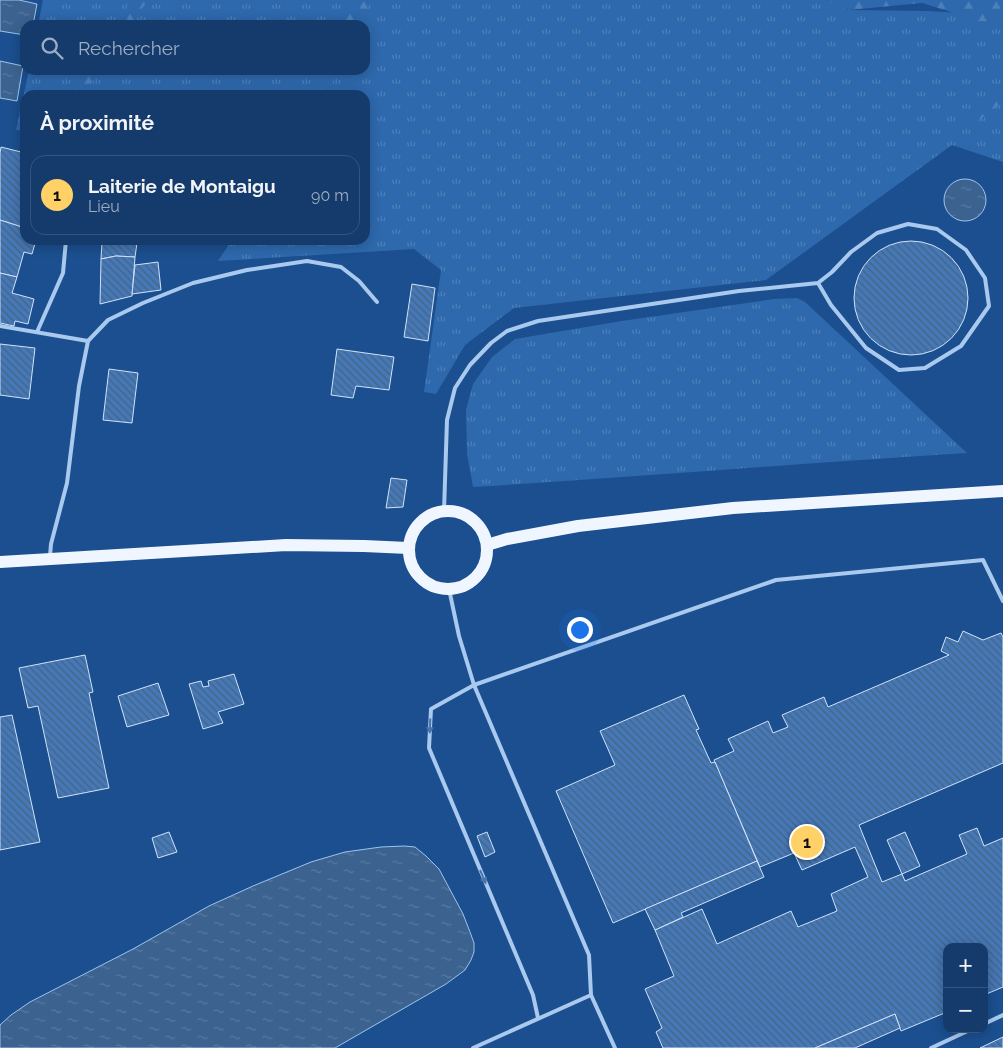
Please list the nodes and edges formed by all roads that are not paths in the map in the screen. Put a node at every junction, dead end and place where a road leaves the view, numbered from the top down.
1 (66, 245) edge
2 (818, 283) junction
3 (377, 302) dead end
4 (0, 326) edge
5 (37, 332) junction
6 (88, 341) junction
7 (1003, 491) edge
8 (444, 511) junction
9 (487, 545) junction
10 (408, 548) junction
11 (50, 558) junction
12 (0, 562) edge
13 (449, 589) junction
14 (1003, 601) edge
15 (474, 685) junction
16 (591, 995) junction
17 (1003, 1015) edge
18 (538, 1018) junction
19 (988, 1022) edge
20 (963, 1033) edge
21 (473, 1048) edge
22 (615, 1048) edge
23 (931, 1048) edge

1 - 5 lane
2 - 2 lane
2 - 8 lane
3 - 6 lane
4 - 5 lane
5 - 6 lane
6 - 11 lane
7 - 9 main road
8 - 9 main road
8 - 10 main road
9 - 13 main road
10 - 11 main road
10 - 13 main road
11 - 12 main road
13 - 15 lane
14 - 15 lane
15 - 16 lane
15 -> 18 lane
16 - 18 lane
16 - 22 lane
17 - 19 lane
18 - 21 lane
20 - 23 lane

